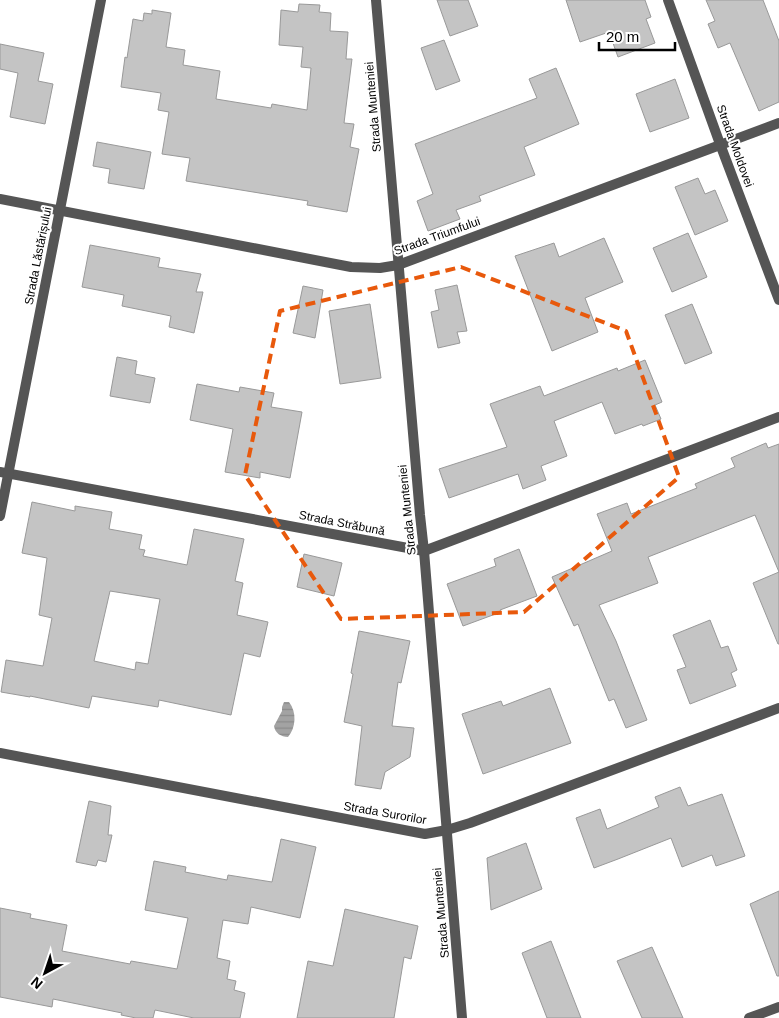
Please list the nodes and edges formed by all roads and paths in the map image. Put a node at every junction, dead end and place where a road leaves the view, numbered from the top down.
1 (101, 0) edge
2 (376, 0) edge
3 (668, 0) edge
4 (779, 123) edge
5 (720, 144) junction
6 (0, 199) edge
7 (60, 211) junction
8 (398, 265) junction
9 (779, 300) edge
10 (779, 417) edge
11 (4, 473) edge
12 (0, 516) edge
13 (424, 551) junction
14 (779, 708) edge
15 (0, 753) edge
16 (447, 830) junction
17 (779, 1007) edge
18 (462, 1018) edge
19 (749, 1018) edge

1 - 7 street, Strada Lăstărișului
2 - 8 street, Strada Munteniei
3 - 5 street, Strada Moldovei
4 - 5 street, Strada Triumfului
5 - 8 street, Strada Triumfului
5 - 9 street, Strada Moldovei
6 - 7 street, Strada Triumfului
7 - 8 street, Strada Triumfului
7 - 11 street, Strada Lăstărișului
8 - 13 street, Strada Munteniei
10 - 13 street
11 - 12 street, Strada Lăstărișului
11 - 13 street, Strada Străbună
13 - 16 street, Strada Munteniei
14 - 16 street, Strada Surorilor
15 - 16 street, Strada Surorilor
16 - 18 street, Strada Munteniei
17 - 19 street

